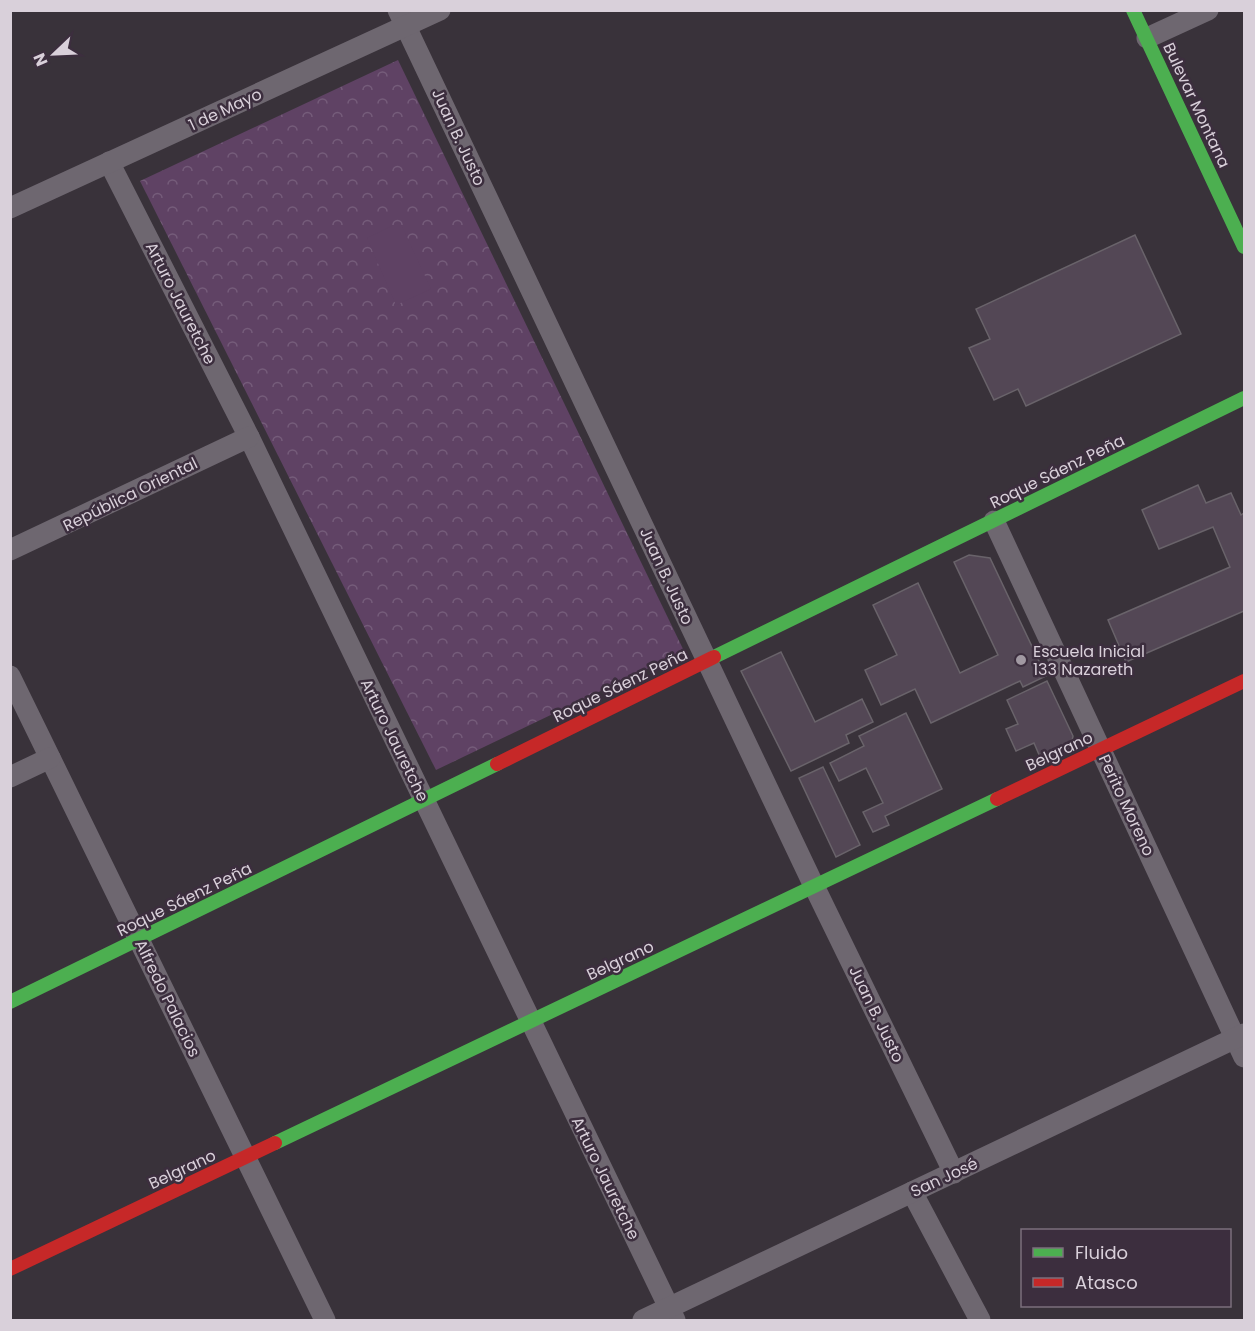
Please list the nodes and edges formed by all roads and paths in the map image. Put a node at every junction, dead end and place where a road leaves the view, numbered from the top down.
1 (440, 10) edge
2 (1133, 10) edge
3 (1208, 10) edge
4 (402, 18) edge
5 (1147, 38) junction
6 (109, 162) junction
7 (10, 208) edge
8 (1245, 246) edge
9 (1245, 398) edge
10 (249, 437) junction
11 (994, 521) junction
12 (10, 550) edge
13 (707, 661) junction
14 (10, 676) edge
15 (1245, 681) edge
16 (1101, 750) junction
17 (50, 758) junction
18 (10, 777) edge
19 (424, 800) junction
20 (814, 886) junction
21 (139, 939) junction
22 (10, 1002) edge
23 (530, 1021) junction
24 (1240, 1036) edge
25 (1245, 1058) edge
26 (245, 1157) junction
27 (954, 1173) junction
28 (912, 1192) junction
29 (10, 1269) edge
30 (672, 1314) edge
31 (325, 1320) edge
32 (643, 1320) edge
33 (980, 1320) edge

1 - 4 street, 1 de Mayo
2 - 5 street, Bulevar Montana
3 - 5 street
4 - 6 street, 1 de Mayo
4 - 13 street, Juan B. Justo
5 - 8 street, Bulevar Montana
6 - 7 street, 1 de Mayo
6 - 10 street, Arturo Jauretche
9 - 11 street, Roque Sáenz Peña
10 - 12 street, República Oriental
10 - 19 street, Arturo Jauretche
11 - 13 street, Roque Sáenz Peña
11 - 16 street, Perito Moreno
13 - 19 street, Roque Sáenz Peña
13 - 20 street, Juan B. Justo
14 - 17 street, Alfredo Palacios
15 - 16 street, Belgrano
16 - 20 street, Belgrano
16 - 24 street, Perito Moreno
17 - 18 street
17 - 21 street, Alfredo Palacios
19 - 21 street, Roque Sáenz Peña
19 - 23 street, Arturo Jauretche
20 - 23 street, Belgrano
20 - 27 street, Juan B. Justo
21 - 22 street, Roque Sáenz Peña
21 - 26 street, Alfredo Palacios
23 - 26 street, Belgrano
23 - 30 street, Arturo Jauretche
24 - 25 street, Perito Moreno
24 - 27 street, San José
26 - 29 street, Belgrano
26 - 31 street, Alfredo Palacios
27 - 28 street, San José
28 - 30 street, San José
28 - 33 street
30 - 32 street, San José

